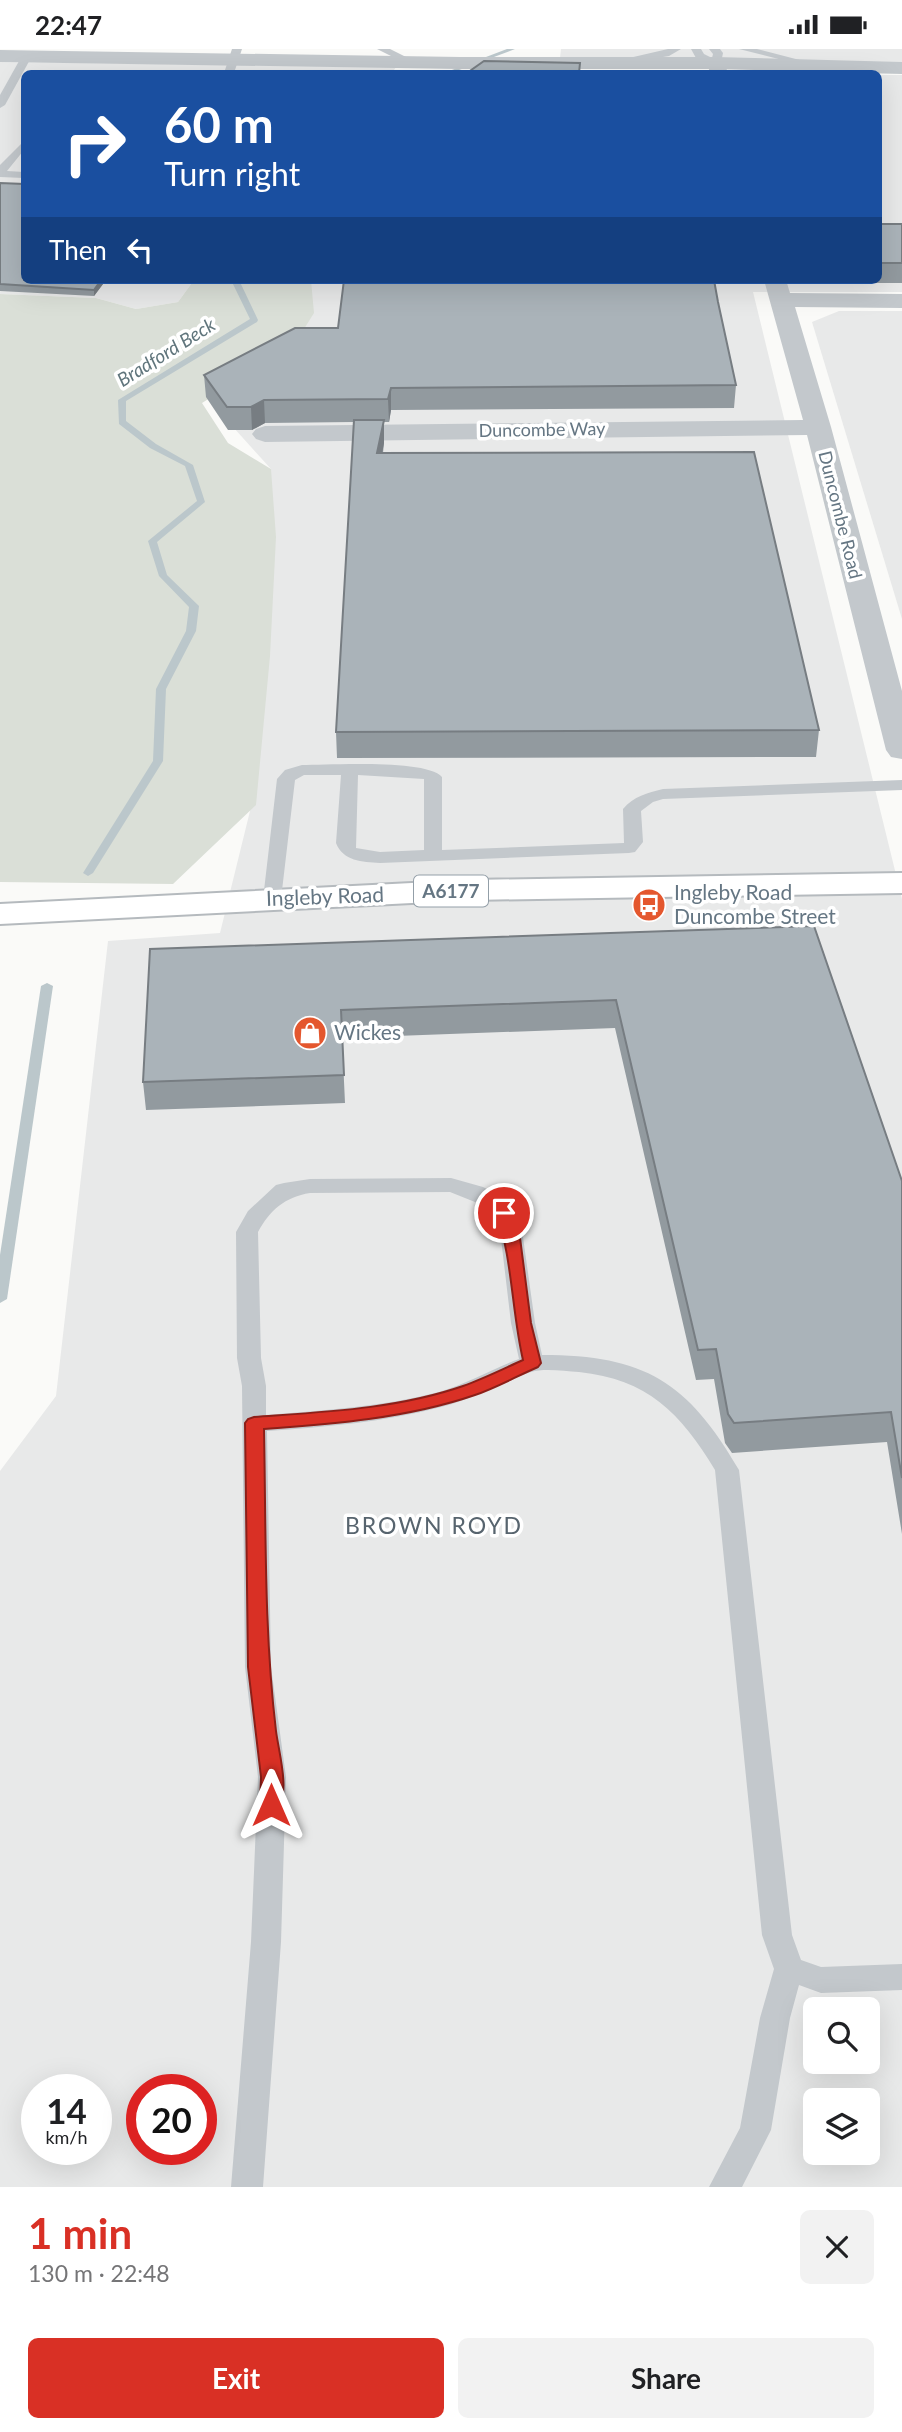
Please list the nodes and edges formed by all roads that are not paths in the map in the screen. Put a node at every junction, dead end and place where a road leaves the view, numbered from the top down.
1 (382, 49) edge
2 (676, 49) edge
3 (696, 49) edge
4 (744, 49) edge
5 (0, 56) edge
6 (27, 56) junction
7 (233, 60) edge
8 (409, 61) junction
9 (717, 62) edge
10 (608, 63) junction
11 (815, 65) junction
12 (902, 68) edge
13 (0, 105) edge
14 (21, 148) edge
15 (0, 173) edge
16 (21, 175) edge
17 (778, 290) edge
18 (902, 301) edge
19 (818, 428) junction
20 (265, 434) edge
21 (893, 684) edge
22 (902, 750) edge
23 (350, 770) junction
24 (902, 785) edge
25 (436, 855) junction
26 (902, 883) edge
27 (272, 899) junction
28 (0, 914) edge
29 (532, 1363) junction
30 (254, 1423) junction
31 (789, 1969) junction
32 (902, 1977) edge
33 (247, 2187) edge
34 (725, 2187) edge

1 - 8 lane
2 - 10 lane
3 - 9 lane
4 - 11 lane
5 - 6 street
6 - 7 street
6 - 13 lane
7 - 8 street
8 - 10 street
9 - 10 street
9 - 11 street
11 - 12 street
14 - 15 lane
15 - 16 lane
17 - 18 street
17 - 19 street, Duncombe Road
19 - 20 street, Duncombe Way
19 - 21 street, Duncombe Road
21 - 22 street, Duncombe Road
23 - 25 lane
23 - 25 lane
23 - 27 lane
24 - 25 lane
26 - 27 main road, Ingleby Road / A6177
27 - 28 main road, Ingleby Road / A6177
29 - 30 lane
29 - 30 lane
29 - 31 lane
30 - 33 lane
31 - 32 lane
31 - 34 lane

